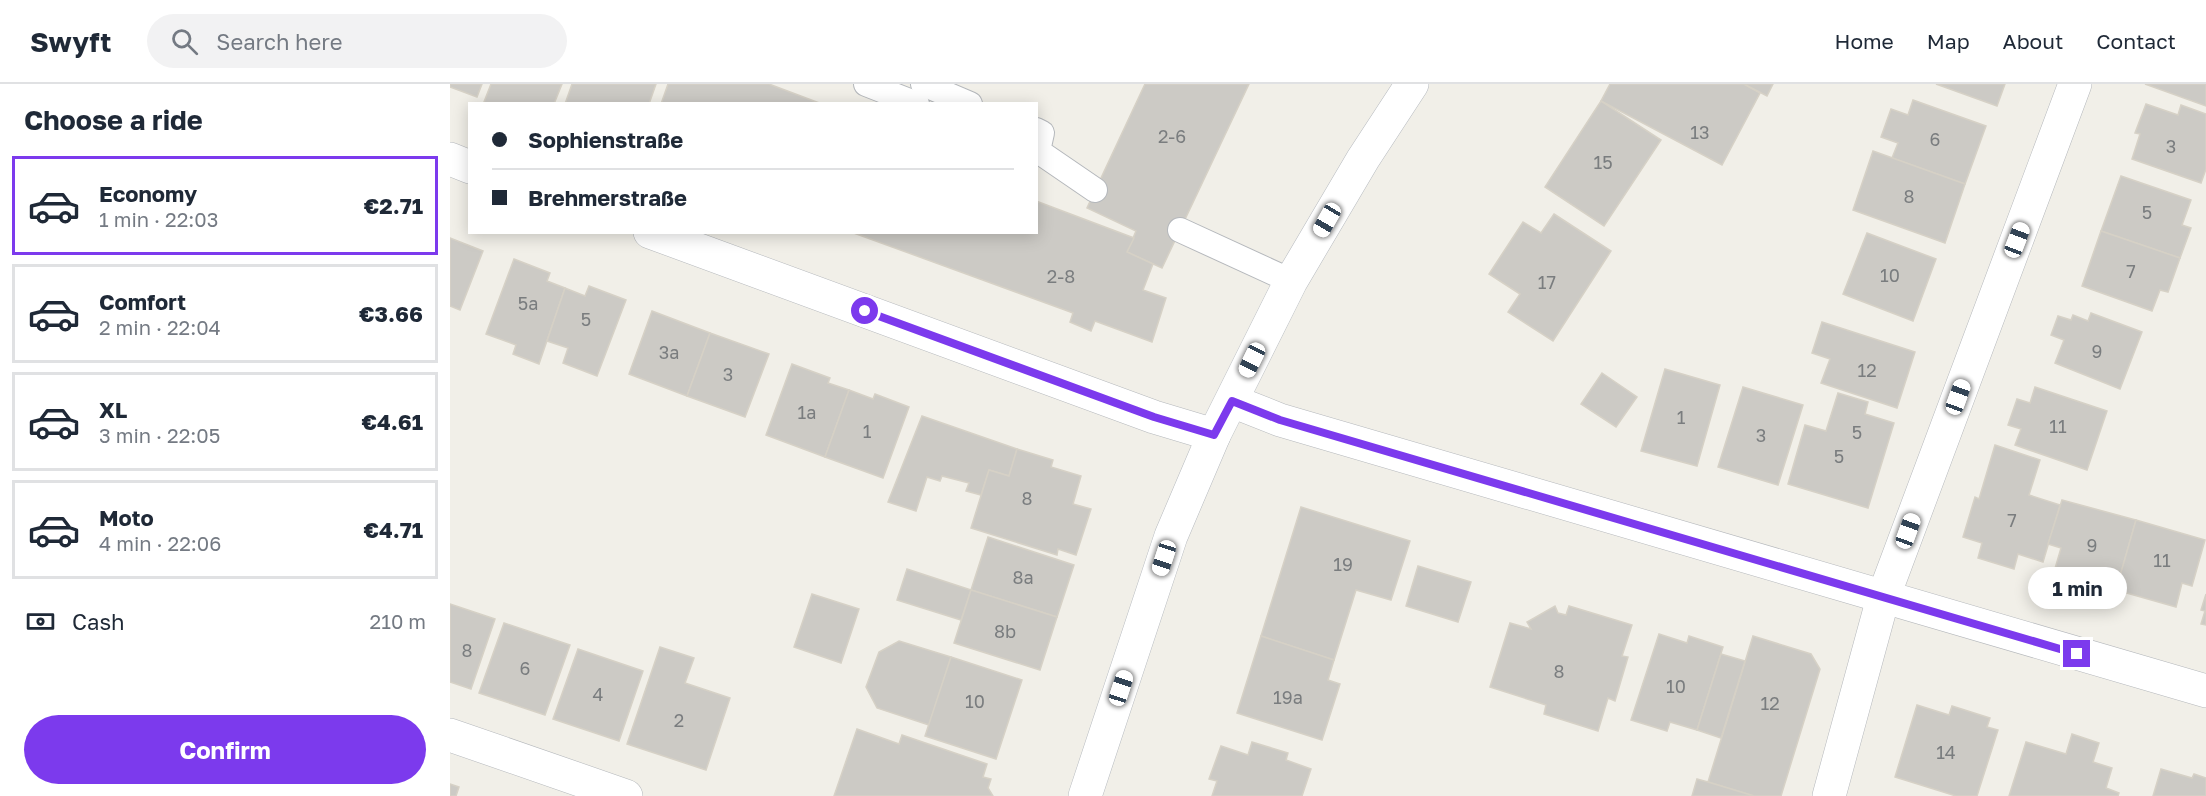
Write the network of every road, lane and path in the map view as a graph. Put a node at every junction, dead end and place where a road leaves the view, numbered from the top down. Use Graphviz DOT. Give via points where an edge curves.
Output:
graph roads {
  1 [pos="867,84"];
  2 [pos="923,84"];
  3 [pos="1412,84"];
  4 [pos="2075,84"];
  5 [pos="912,102"];
  6 [pos="965,102"];
  7 [pos="1038,145"];
  8 [pos="450,159"];
  9 [pos="468,165"];
  10 [pos="1095,190"];
  11 [pos="1180,230"];
  12 [pos="655,234"];
  13 [pos="1291,281"];
  14 [pos="1232,401"];
  15 [pos="1214,435"];
  16 [pos="1883,598"];
  17 [pos="2206,691"];
  18 [pos="450,735"];
  19 [pos="626,796"];
  20 [pos="1085,796"];
  21 [pos="1829,796"];
  1 -- 5 [label="lane"];
  2 -- 6 [label="lane"];
  3 -- 13 [label="street"];
  4 -- 16 [label="street"];
  7 -- 10 [label="lane"];
  8 -- 9 [label="street"];
  11 -- 13 [label="lane"];
  12 -- 15 [label="street" via="1154,417"];
  13 -- 14 [label="street"];
  14 -- 15 [label="street"];
  14 -- 16 [label="street" via="1280,420"];
  15 -- 20 [label="street" via="1171,536"];
  16 -- 17 [label="street"];
  16 -- 21 [label="street"];
  18 -- 19 [label="street"];
}
